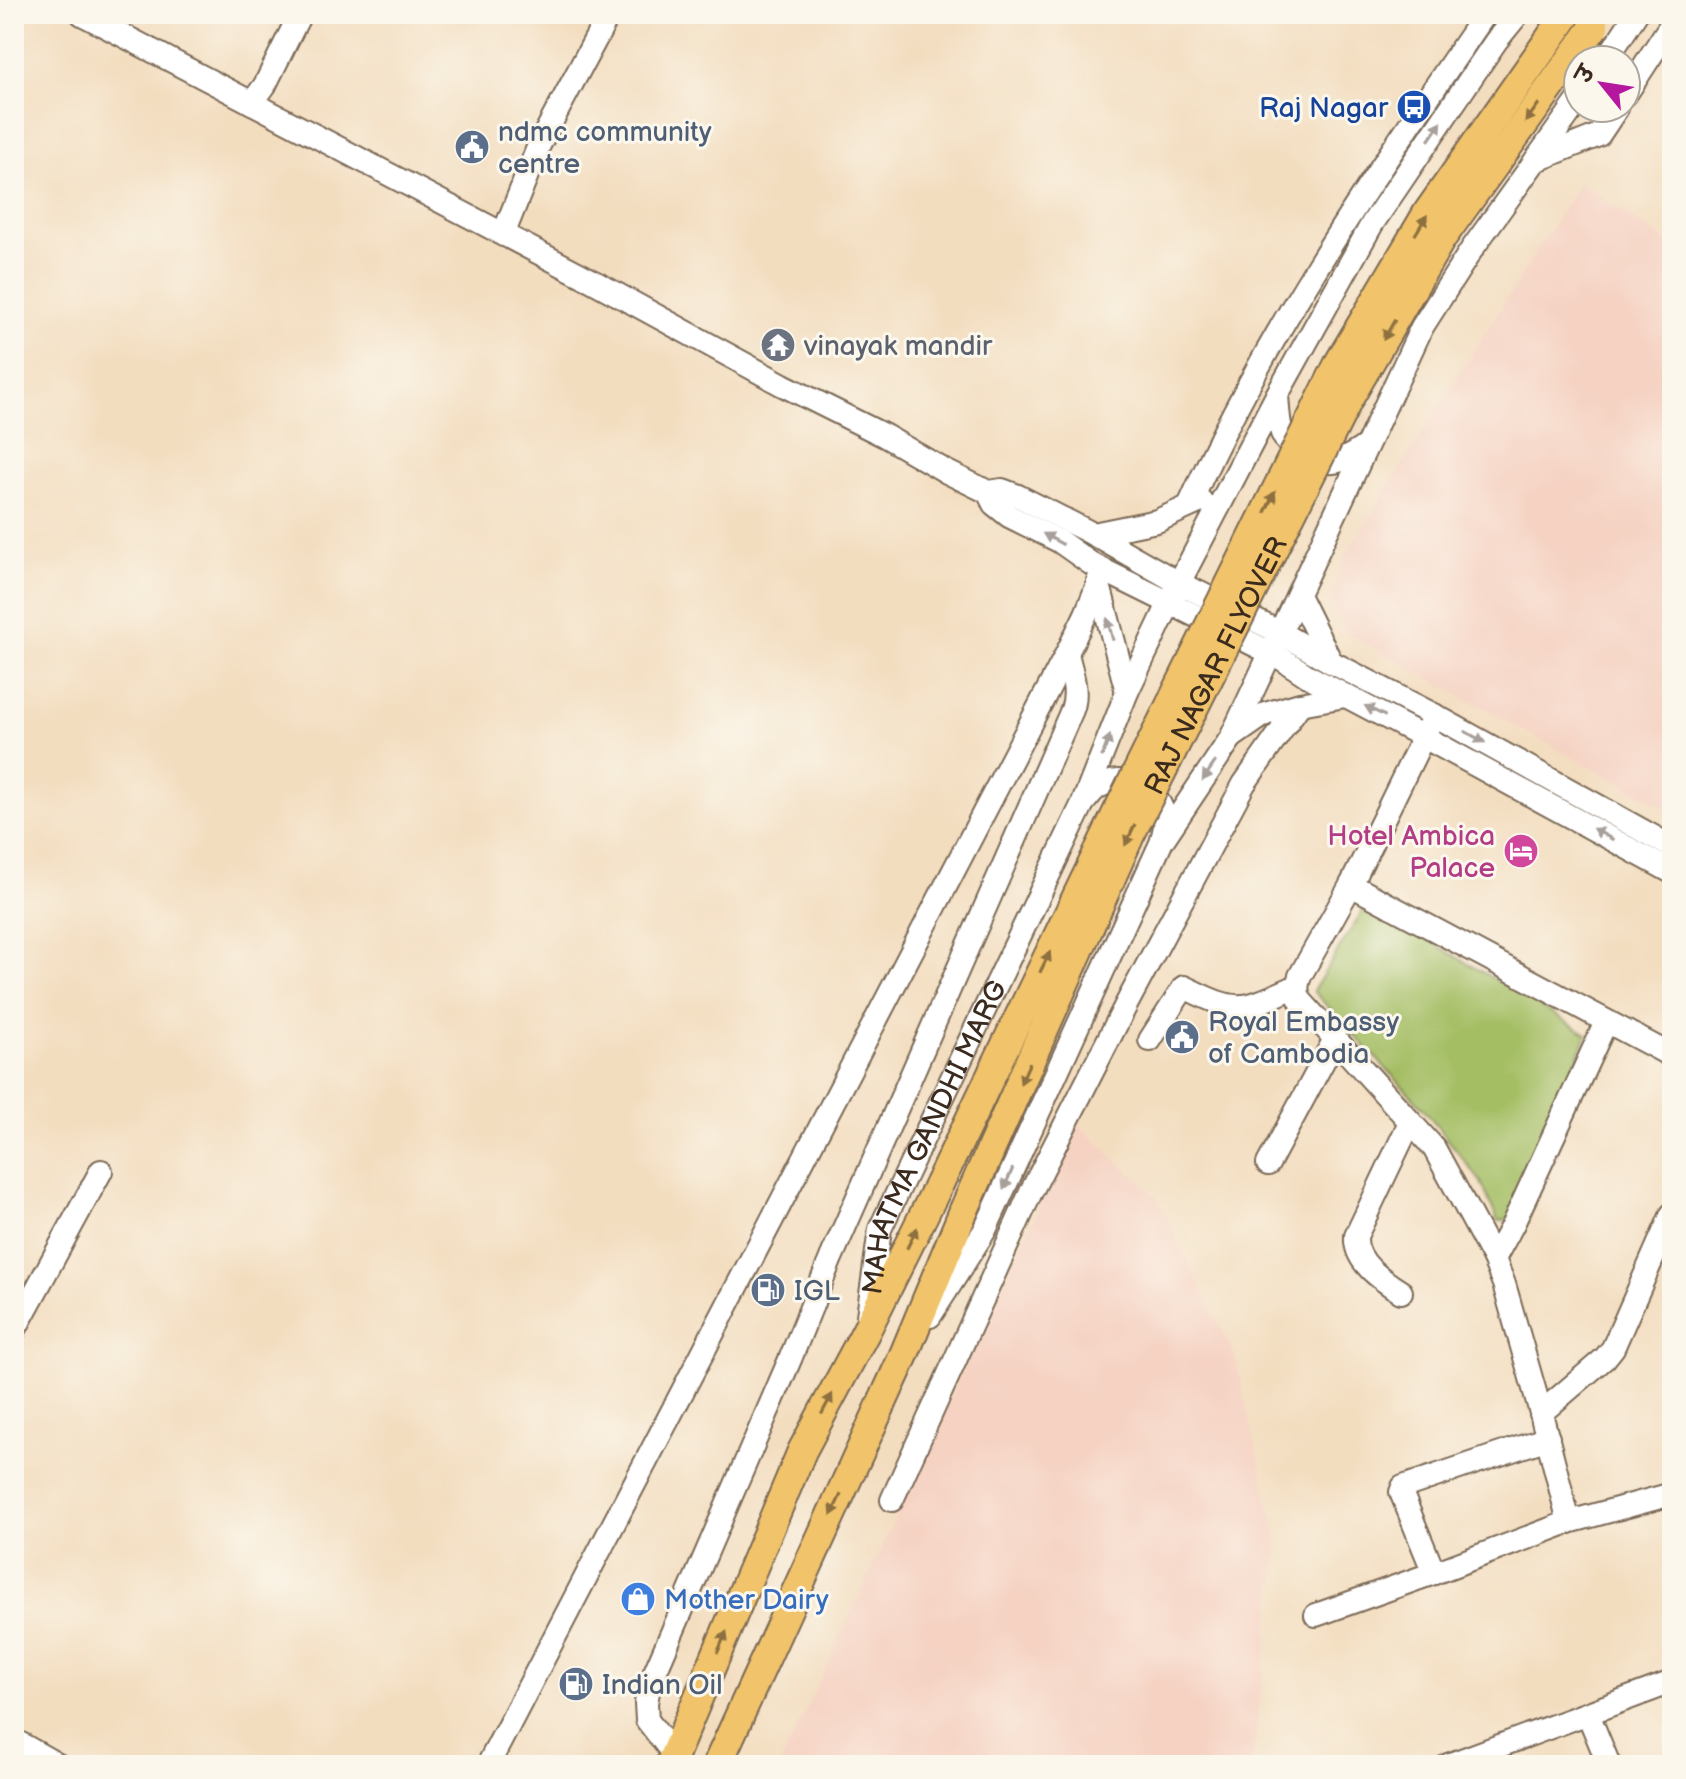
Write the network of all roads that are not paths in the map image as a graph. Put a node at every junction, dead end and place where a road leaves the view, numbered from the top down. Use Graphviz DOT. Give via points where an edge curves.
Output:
graph roads {
  1 [pos="82,14"];
  2 [pos="300,14"];
  3 [pos="609,14"];
  4 [pos="1518,14"];
  5 [pos="1567,14"];
  6 [pos="1636,14"];
  7 [pos="1481,20"];
  8 [pos="1598,21"];
  9 [pos="1672,23"];
  10 [pos="1496,41"];
  11 [pos="1616,44"];
  12 [pos="1642,69"];
  13 [pos="252,103"];
  14 [pos="1562,124"];
  15 [pos="1606,124"];
  16 [pos="1537,160"];
  17 [pos="503,235"];
  18 [pos="1277,395"];
  19 [pos="1366,446"];
  20 [pos="1227,489"];
  21 [pos="988,492"];
  22 [pos="1189,506"];
  23 [pos="1093,534"];
  24 [pos="1096,574"];
  25 [pos="1175,593"];
  26 [pos="1298,595"];
  27 [pos="1275,642"];
  28 [pos="1067,653"];
  29 [pos="1331,662"];
  30 [pos="1127,692"];
  31 [pos="1345,696"];
  32 [pos="1300,704"];
  33 [pos="1434,715"];
  34 [pos="1424,737"];
  35 [pos="1231,738"];
  36 [pos="1083,803"];
  37 [pos="1162,841"];
  38 [pos="1672,847"];
  39 [pos="1672,872"];
  40 [pos="1351,885"];
  41 [pos="1096,986"];
  42 [pos="1297,986"];
  43 [pos="1126,1005"];
  44 [pos="1606,1022"];
  45 [pos="1335,1039"];
  46 [pos="1150,1040"];
  47 [pos="1672,1056"];
  48 [pos="1410,1122"];
  49 [pos="1268,1164"];
  50 [pos="101,1171"];
  51 [pos="1672,1214"];
  52 [pos="1494,1259"];
  53 [pos="1401,1292"];
  54 [pos="14,1331"];
  55 [pos="865,1333"];
  56 [pos="903,1357"];
  57 [pos="1541,1413"];
  58 [pos="1548,1438"];
  59 [pos="1672,1495"];
  60 [pos="892,1500"];
  61 [pos="1569,1522"];
  62 [pos="1434,1573"];
  63 [pos="1316,1615"];
  64 [pos="1672,1682"];
  65 [pos="1588,1714"];
  66 [pos="14,1740"];
  67 [pos="672,1760"];
  68 [pos="58,1765"];
  69 [pos="488,1765"];
  70 [pos="717,1765"];
  71 [pos="1448,1765"];
  72 [pos="1609,1765"];
  1 -- 13 [label="street"];
  2 -- 13 [label="street"];
  3 -- 17 [label="street" via="539,145"];
  4 -- 10 [label="street, MAHATMA GANDHI MARG"];
  55 -- 5 [label="main road, RAJ NAGAR FLYOVER, one-way, bridge" via="1340,361 1428,212"];
  6 -- 11 [label="street"];
  7 -- 10 [label="street"];
  7 -- 22 [label="street" via="1286,318"];
  8 -- 56 [label="main road, RAJ NAGAR FLYOVER, one-way, bridge" via="1441,239 1348,400 1130,835"];
  9 -- 12 [label="street"];
  18 -- 10 [label="street, MAHATMA GANDHI MARG, one-way" via="1372,224"];
  13 -- 17 [label="street"];
  14 -- 16 [label="street"];
  15 -- 16 [label="street" via="1599,135"];
  16 -- 19 [label="street" via="1422,327"];
  17 -- 21 [label="street"];
  18 -- 19 [label="street" via="1281,429 1296,452 1333,462"];
  18 -- 20 [label="street, MAHATMA GANDHI MARG"];
  19 -- 26 [label="street"];
  20 -- 22 [label="street"];
  20 -- 25 [label="street, MAHATMA GANDHI MARG"];
  21 -- 23 [label="street" via="1018,496"];
  24 -- 21 [label="street, one-way" via="1059,541 1009,516"];
  22 -- 23 [label="street" via="1157,521"];
  23 -- 25 [label="street"];
  24 -- 25 [label="street"];
  24 -- 28 [label="street" via="1086,614"];
  30 -- 24 [label="street, one-way"];
  25 -- 27 [label="street"];
  25 -- 30 [label="street, MAHATMA GANDHI MARG"];
  26 -- 27 [label="street"];
  26 -- 29 [label="street"];
  27 -- 29 [label="street"];
  27 -- 31 [label="street" via="1308,676"];
  27 -- 35 [label="street"];
  28 -- 67 [label="street" via="1076,690 1072,710 649,1686 647,1720"];
  28 -- 69 [label="street"];
  29 -- 33 [label="street"];
  36 -- 30 [label="street, MAHATMA GANDHI MARG, one-way"];
  31 -- 32 [label="street"];
  34 -- 31 [label="street, one-way"];
  32 -- 35 [label="street" via="1265,714"];
  32 -- 43 [label="street" via="1244,784"];
  33 -- 34 [label="street"];
  33 -- 38 [label="street, one-way"];
  39 -- 34 [label="street, one-way"];
  34 -- 40 [label="street"];
  35 -- 37 [label="street, one-way"];
  36 -- 37 [label="street" via="1113,781 1148,789 1165,822"];
  36 -- 55 [label="street, MAHATMA GANDHI MARG" via="880,1229"];
  37 -- 41 [label="street"];
  40 -- 42 [label="street"];
  40 -- 44 [label="street"];
  41 -- 43 [label="street"];
  41 -- 56 [label="street, one-way" via="985,1230"];
  42 -- 45 [label="street" via="1300,1000"];
  42 -- 46 [label="street" via="1246,1006 1229,1005 1184,987"];
  43 -- 60 [label="street" via="1031,1192"];
  44 -- 47 [label="street"];
  44 -- 52 [label="street"];
  45 -- 48 [label="street"];
  45 -- 49 [label="street"];
  48 -- 52 [label="street" via="1434,1148"];
  48 -- 53 [label="street" via="1355,1243 1376,1276"];
  50 -- 54 [label="street"];
  51 -- 57 [label="street" via="1613,1348"];
  52 -- 57 [label="street"];
  67 -- 55 [label="main road, MAHATMA GANDHI MARG, one-way" via="802,1451"];
  56 -- 70 [label="main road, one-way"];
  57 -- 58 [label="street"];
  58 -- 61 [label="street"];
  58 -- 62 [label="street" via="1403,1487"];
  59 -- 61 [label="street"];
  61 -- 62 [label="street"];
  62 -- 63 [label="street"];
  64 -- 65 [label="street"];
  65 -- 71 [label="street"];
  65 -- 72 [label="street"];
  66 -- 68 [label="street"];
}
